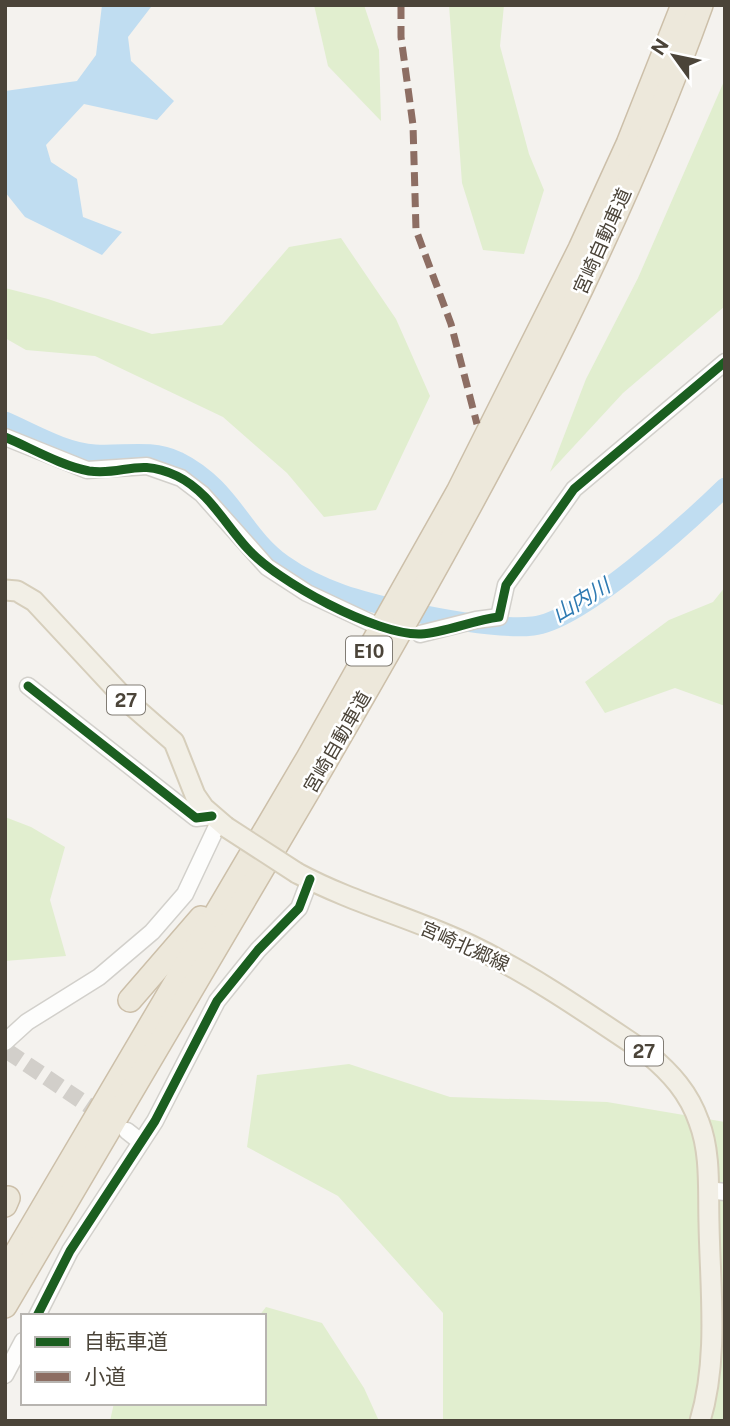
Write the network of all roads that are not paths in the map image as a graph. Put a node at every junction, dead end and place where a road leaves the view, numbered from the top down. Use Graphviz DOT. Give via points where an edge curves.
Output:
graph roads {
  1 [pos="683,5"];
  2 [pos="701,5"];
  3 [pos="725,362"];
  4 [pos="5,437"];
  5 [pos="5,590"];
  6 [pos="371,623"];
  7 [pos="420,634"];
  8 [pos="28,686"];
  9 [pos="308,758"];
  10 [pos="219,822"];
  11 [pos="304,876"];
  12 [pos="130,1000"];
  13 [pos="6,1047"];
  14 [pos="127,1132"];
  15 [pos="141,1142"];
  16 [pos="716,1191"];
  17 [pos="5,1272"];
  18 [pos="5,1306"];
  19 [pos="38,1314"];
  20 [pos="21,1346"];
  21 [pos="5,1375"];
  22 [pos="700,1421"];
  1 -- 9 [label="highway, 宮崎自動車道 / E10" via="628,144 531,351 446,514"];
  2 -- 18 [label="highway, 宮崎自動車道 / E10" via="592,264 519,413 436,568"];
  3 -- 7 [label="street" via="574,489 506,585 499,617"];
  4 -- 6 [label="street" via="87,470 147,466 181,478 202,494 267,567 307,593"];
  5 -- 10 [label="main road, 宮崎北郷線 / 27" via="34,601 127,701 174,741 195,795"];
  8 -- 10 [label="street" via="196,818"];
  9 -- 12 [label="highway" via="283,787 206,911"];
  9 -- 17 [label="highway, 宮崎自動車道 / E10"];
  10 -- 11 [label="main road, 宮崎北郷線 / 27, bridge"];
  10 -- 13 [label="street" via="185,894 152,932 99,977 44,1010"];
  11 -- 15 [label="street" via="299,908 217,1001"];
  11 -- 16 [label="main road, 宮崎北郷線 / 27" via="512,966 648,1054 669,1071 686,1094 700,1123"];
  14 -- 15 [label="street"];
  15 -- 19 [label="street" via="70,1251"];
  16 -- 22 [label="main road, 宮崎北郷線 / 27" via="710,1359"];
  20 -- 21 [label="street"];
}
